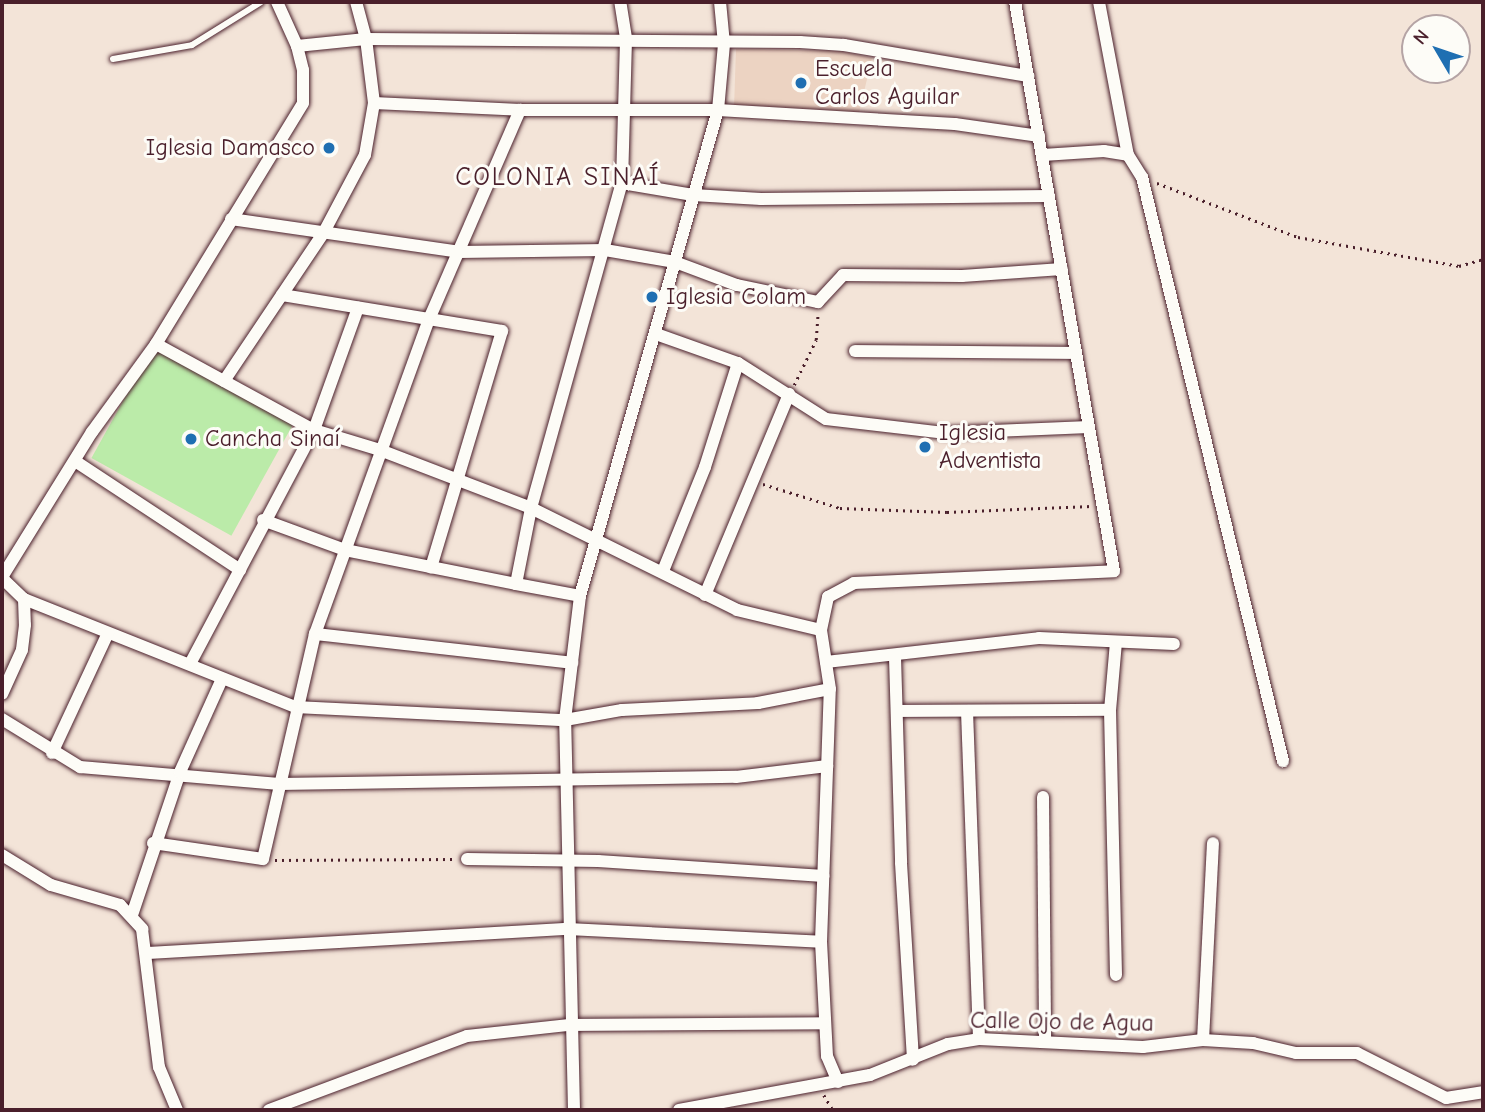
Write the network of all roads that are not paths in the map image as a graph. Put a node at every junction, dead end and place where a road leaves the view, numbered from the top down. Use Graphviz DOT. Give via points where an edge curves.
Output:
graph roads {
  1 [pos="261,2"];
  2 [pos="277,2"];
  3 [pos="356,2"];
  4 [pos="620,2"];
  5 [pos="720,2"];
  6 [pos="1015,2"];
  7 [pos="1099,2"];
  8 [pos="366,38"];
  9 [pos="626,38"];
  10 [pos="724,44"];
  11 [pos="297,46"];
  12 [pos="113,59"];
  13 [pos="1028,76"];
  14 [pos="374,103"];
  15 [pos="520,110"];
  16 [pos="718,110"];
  17 [pos="627,112"];
  18 [pos="1039,136"];
  19 [pos="1043,155"];
  20 [pos="1128,155"];
  21 [pos="622,183"];
  22 [pos="693,195"];
  23 [pos="1049,196"];
  24 [pos="231,219"];
  25 [pos="324,232"];
  26 [pos="605,250"];
  27 [pos="459,252"];
  28 [pos="675,262"];
  29 [pos="1062,269"];
  30 [pos="282,295"];
  31 [pos="358,307"];
  32 [pos="430,317"];
  33 [pos="656,334"];
  34 [pos="156,344"];
  35 [pos="855,351"];
  36 [pos="1076,353"];
  37 [pos="738,363"];
  38 [pos="223,381"];
  39 [pos="789,394"];
  40 [pos="1089,427"];
  41 [pos="314,430"];
  42 [pos="380,450"];
  43 [pos="75,461"];
  44 [pos="461,480"];
  45 [pos="531,508"];
  46 [pos="263,520"];
  47 [pos="595,537"];
  48 [pos="345,550"];
  49 [pos="431,568"];
  50 [pos="240,570"];
  51 [pos="663,571"];
  52 [pos="2,578"];
  53 [pos="516,584"];
  54 [pos="705,595"];
  55 [pos="580,596"];
  56 [pos="24,599"];
  57 [pos="821,630"];
  58 [pos="108,633"];
  59 [pos="314,634"];
  60 [pos="1116,642"];
  61 [pos="1174,644"];
  62 [pos="895,657"];
  63 [pos="826,662"];
  64 [pos="572,663"];
  65 [pos="190,664"];
  66 [pos="222,679"];
  67 [pos="830,689"];
  68 [pos="2,694"];
  69 [pos="295,706"];
  70 [pos="1110,710"];
  71 [pos="897,711"];
  72 [pos="967,711"];
  73 [pos="2,719"];
  74 [pos="565,720"];
  75 [pos="52,753"];
  76 [pos="1283,761"];
  77 [pos="827,766"];
  78 [pos="180,772"];
  79 [pos="567,780"];
  80 [pos="279,784"];
  81 [pos="1043,797"];
  82 [pos="1213,842"];
  83 [pos="153,843"];
  84 [pos="2,855"];
  85 [pos="467,859"];
  86 [pos="566,862"];
  87 [pos="824,876"];
  88 [pos="132,915"];
  89 [pos="568,929"];
  90 [pos="821,942"];
  91 [pos="148,953"];
  92 [pos="1116,975"];
  93 [pos="824,1023"];
  94 [pos="569,1025"];
  95 [pos="979,1039"];
  96 [pos="1203,1040"];
  97 [pos="1045,1042"];
  98 [pos="914,1060"];
  99 [pos="838,1082"];
  100 [pos="1483,1092"];
  101 [pos="177,1110"];
  102 [pos="269,1110"];
  103 [pos="574,1110"];
  104 [pos="679,1110"];
  1 -- 12 [label="lane" via="192,45"];
  2 -- 11 [label="street"];
  3 -- 8 [label="street"];
  4 -- 9 [label="street"];
  5 -- 10 [label="street"];
  6 -- 13 [label="street"];
  7 -- 20 [label="street"];
  8 -- 9 [label="street"];
  8 -- 11 [label="street"];
  8 -- 14 [label="street"];
  9 -- 10 [label="street"];
  9 -- 17 [label="street"];
  10 -- 13 [label="street" via="844,45"];
  10 -- 16 [label="street"];
  11 -- 24 [label="street" via="303,103"];
  13 -- 18 [label="street"];
  14 -- 15 [label="street"];
  14 -- 25 [label="street" via="365,155"];
  15 -- 17 [label="street"];
  15 -- 27 [label="street"];
  16 -- 17 [label="street"];
  16 -- 18 [label="street" via="956,124"];
  16 -- 22 [label="street"];
  17 -- 21 [label="street"];
  18 -- 19 [label="street"];
  19 -- 20 [label="street" via="1104,150"];
  19 -- 23 [label="street"];
  20 -- 76 [label="street" via="1142,177"];
  21 -- 22 [label="street"];
  21 -- 26 [label="street"];
  22 -- 23 [label="street" via="761,199"];
  22 -- 28 [label="street"];
  23 -- 29 [label="street"];
  24 -- 25 [label="street"];
  24 -- 34 [label="street"];
  25 -- 27 [label="street"];
  25 -- 30 [label="street"];
  26 -- 27 [label="street"];
  26 -- 28 [label="street"];
  26 -- 45 [label="street"];
  27 -- 32 [label="street"];
  28 -- 29 [label="street" via="737,285 818,302 843,275 962,276"];
  28 -- 33 [label="street"];
  29 -- 36 [label="street"];
  30 -- 31 [label="street"];
  30 -- 38 [label="street"];
  31 -- 32 [label="street"];
  31 -- 41 [label="street"];
  32 -- 42 [label="street"];
  32 -- 44 [label="street" via="502,331"];
  33 -- 37 [label="street"];
  33 -- 47 [label="street"];
  34 -- 38 [label="street"];
  34 -- 43 [label="street"];
  35 -- 36 [label="street"];
  36 -- 40 [label="street"];
  37 -- 39 [label="street"];
  37 -- 51 [label="street" via="705,467"];
  38 -- 41 [label="street"];
  39 -- 40 [label="street" via="826,419 867,426 946,433"];
  39 -- 54 [label="street"];
  40 -- 57 [label="street" via="1114,571 854,583 828,597"];
  41 -- 42 [label="street"];
  41 -- 46 [label="street"];
  42 -- 44 [label="street"];
  42 -- 48 [label="street"];
  43 -- 50 [label="street"];
  43 -- 52 [label="street"];
  44 -- 45 [label="street"];
  44 -- 49 [label="street"];
  45 -- 47 [label="street"];
  45 -- 53 [label="street"];
  46 -- 48 [label="street"];
  46 -- 50 [label="street"];
  47 -- 51 [label="street"];
  47 -- 55 [label="street"];
  48 -- 49 [label="street"];
  48 -- 59 [label="street"];
  49 -- 53 [label="street"];
  50 -- 65 [label="street"];
  51 -- 54 [label="street"];
  52 -- 56 [label="street"];
  53 -- 55 [label="street"];
  54 -- 57 [label="street" via="737,610"];
  55 -- 64 [label="street"];
  56 -- 58 [label="street"];
  56 -- 68 [label="street" via="22,650"];
  57 -- 63 [label="street"];
  58 -- 65 [label="street"];
  58 -- 75 [label="street"];
  59 -- 64 [label="street"];
  59 -- 69 [label="street"];
  60 -- 61 [label="street"];
  60 -- 62 [label="street" via="1039,638"];
  60 -- 70 [label="street"];
  62 -- 63 [label="street"];
  62 -- 71 [label="street"];
  63 -- 67 [label="street"];
  64 -- 74 [label="street"];
  65 -- 66 [label="street"];
  66 -- 69 [label="street"];
  66 -- 78 [label="street"];
  67 -- 74 [label="street" via="758,703 622,710"];
  67 -- 77 [label="street"];
  69 -- 74 [label="street"];
  69 -- 80 [label="street"];
  70 -- 72 [label="street"];
  70 -- 92 [label="street"];
  71 -- 72 [label="street"];
  71 -- 98 [label="street"];
  72 -- 95 [label="street"];
  73 -- 75 [label="street"];
  74 -- 79 [label="street"];
  75 -- 78 [label="street" via="80,767"];
  77 -- 79 [label="street" via="736,777"];
  77 -- 87 [label="street"];
  78 -- 80 [label="street"];
  78 -- 83 [label="street"];
  79 -- 80 [label="street"];
  79 -- 86 [label="street"];
  80 -- 83 [label="street" via="263,859"];
  81 -- 97 [label="street"];
  82 -- 96 [label="street"];
  83 -- 88 [label="street"];
  84 -- 88 [label="street" via="51,885 100,897"];
  85 -- 86 [label="street"];
  86 -- 87 [label="street"];
  86 -- 89 [label="street"];
  87 -- 90 [label="street"];
  88 -- 91 [label="street" via="142,929"];
  89 -- 90 [label="street"];
  89 -- 91 [label="street"];
  89 -- 94 [label="street"];
  90 -- 93 [label="street"];
  91 -- 101 [label="street" via="159,1067"];
  93 -- 94 [label="street"];
  93 -- 99 [label="street" via="827,1056"];
  94 -- 102 [label="street" via="467,1036 336,1089"];
  94 -- 103 [label="street"];
  95 -- 97 [label="street, Calle Ojo de Agua"];
  95 -- 98 [label="street, Calle Ojo de Agua" via="948,1044"];
  96 -- 97 [label="street, Calle Ojo de Agua" via="1143,1047"];
  96 -- 100 [label="street, Calle Ojo de Agua" via="1253,1043 1296,1053 1357,1053 1447,1098"];
  98 -- 99 [label="street, Calle Ojo de Agua"];
  99 -- 104 [label="street, Calle Ojo de Agua"];
}
